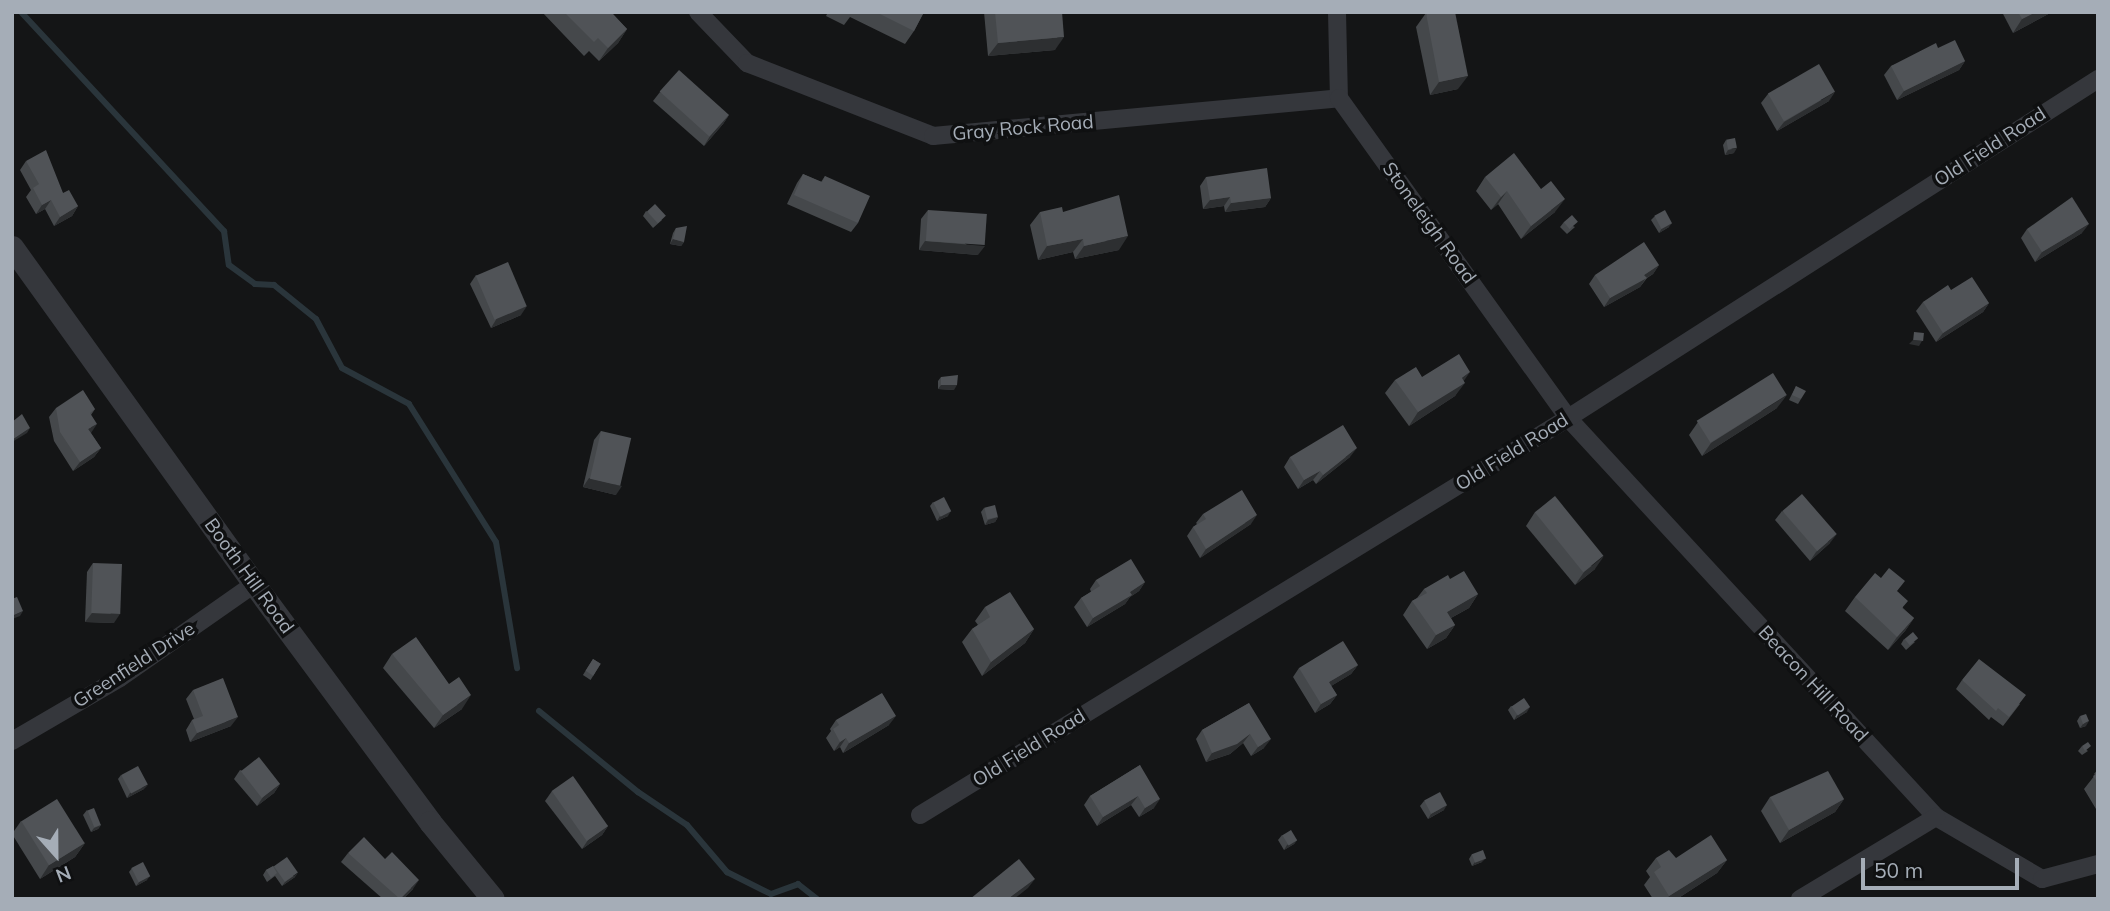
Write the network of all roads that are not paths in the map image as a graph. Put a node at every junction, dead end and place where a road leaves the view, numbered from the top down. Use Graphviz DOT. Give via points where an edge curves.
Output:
graph roads {
  1 [pos="698,12"];
  2 [pos="1337,12"];
  3 [pos="2098,79"];
  4 [pos="1339,98"];
  5 [pos="12,247"];
  6 [pos="1568,418"];
  7 [pos="254,584"];
  8 [pos="12,741"];
  9 [pos="920,815"];
  10 [pos="1936,817"];
  11 [pos="2098,864"];
  12 [pos="493,899"];
  13 [pos="1800,899"];
  1 -- 4 [label="street, Gray Rock Road" via="747,63 933,136"];
  2 -- 4 [label="street"];
  3 -- 6 [label="street, Old Field Road"];
  4 -- 6 [label="street, Stoneleigh Road"];
  5 -- 7 [label="street, Booth Hill Road"];
  6 -- 9 [label="street, Old Field Road"];
  6 -- 10 [label="street, Beacon Hill Road"];
  7 -- 8 [label="street, Greenfield Drive" via="120,678"];
  7 -- 12 [label="street, Booth Hill Road" via="430,822"];
  10 -- 11 [label="street, Beacon Hill Road" via="2042,879"];
  10 -- 13 [label="street"];
}
